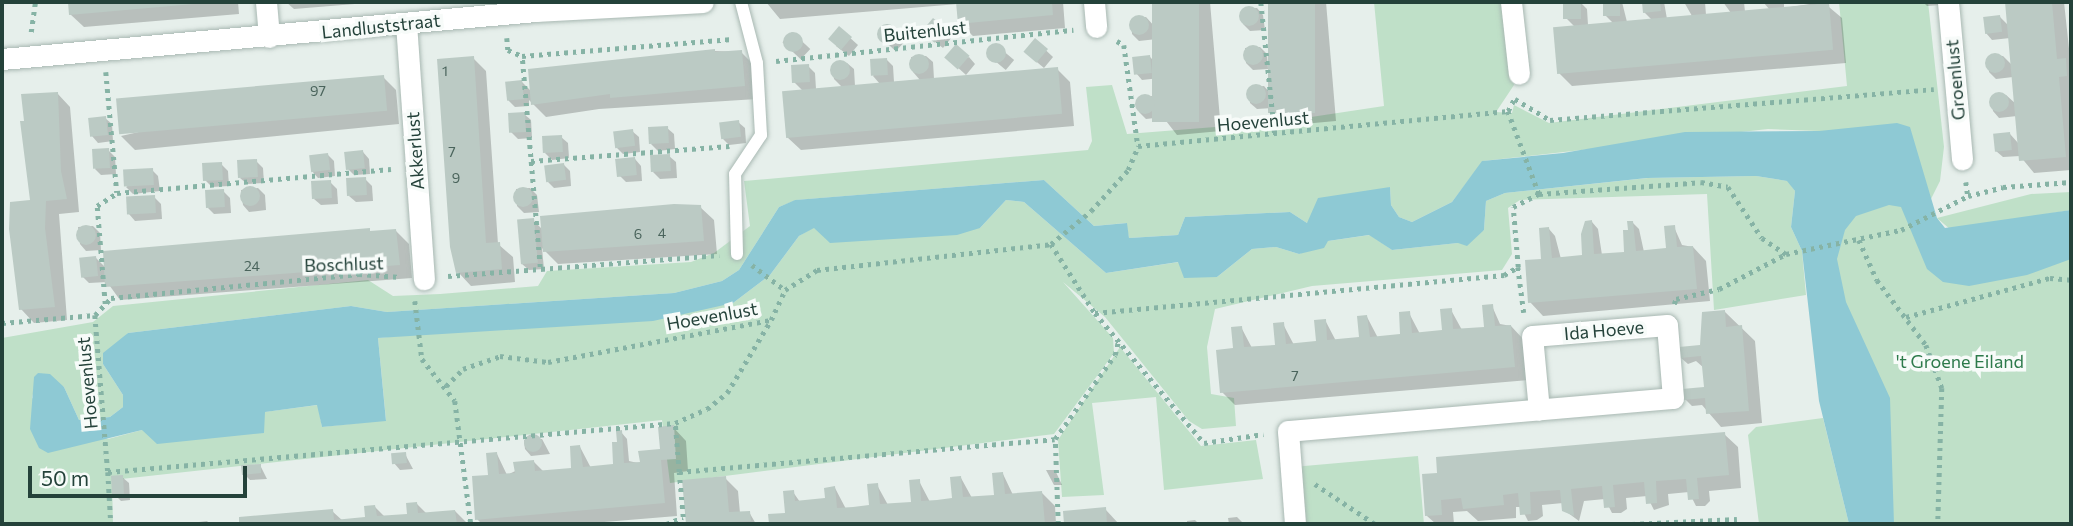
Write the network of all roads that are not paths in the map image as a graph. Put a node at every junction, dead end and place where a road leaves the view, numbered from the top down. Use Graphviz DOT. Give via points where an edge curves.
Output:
graph roads {
  1 [pos="265,2"];
  2 [pos="703,2"];
  3 [pos="741,2"];
  4 [pos="1094,2"];
  5 [pos="1510,2"];
  6 [pos="1948,2"];
  7 [pos="535,6"];
  8 [pos="406,23"];
  9 [pos="1096,27"];
  10 [pos="269,37"];
  11 [pos="2,59"];
  12 [pos="1519,74"];
  13 [pos="1962,159"];
  14 [pos="737,254"];
  15 [pos="424,279"];
  16 [pos="1539,410"];
  17 [pos="1295,524"];
  1 -- 10 [label="street"];
  2 -- 7 [label="street, Landluststraat"];
  3 -- 14 [label="lane" via="757,63 761,135 735,174"];
  4 -- 9 [label="street"];
  5 -- 12 [label="street"];
  6 -- 13 [label="street, Groenlust"];
  7 -- 8 [label="street, Landluststraat"];
  8 -- 10 [label="street, Landluststraat"];
  8 -- 15 [label="street, Akkerlust"];
  10 -- 11 [label="street, Landluststraat"];
  16 -- 16 [label="street, Ida Hoeve" via="1532,336 1667,325 1673,398"];
  16 -- 17 [label="street, Ida Hoeve" via="1288,430"];
}
